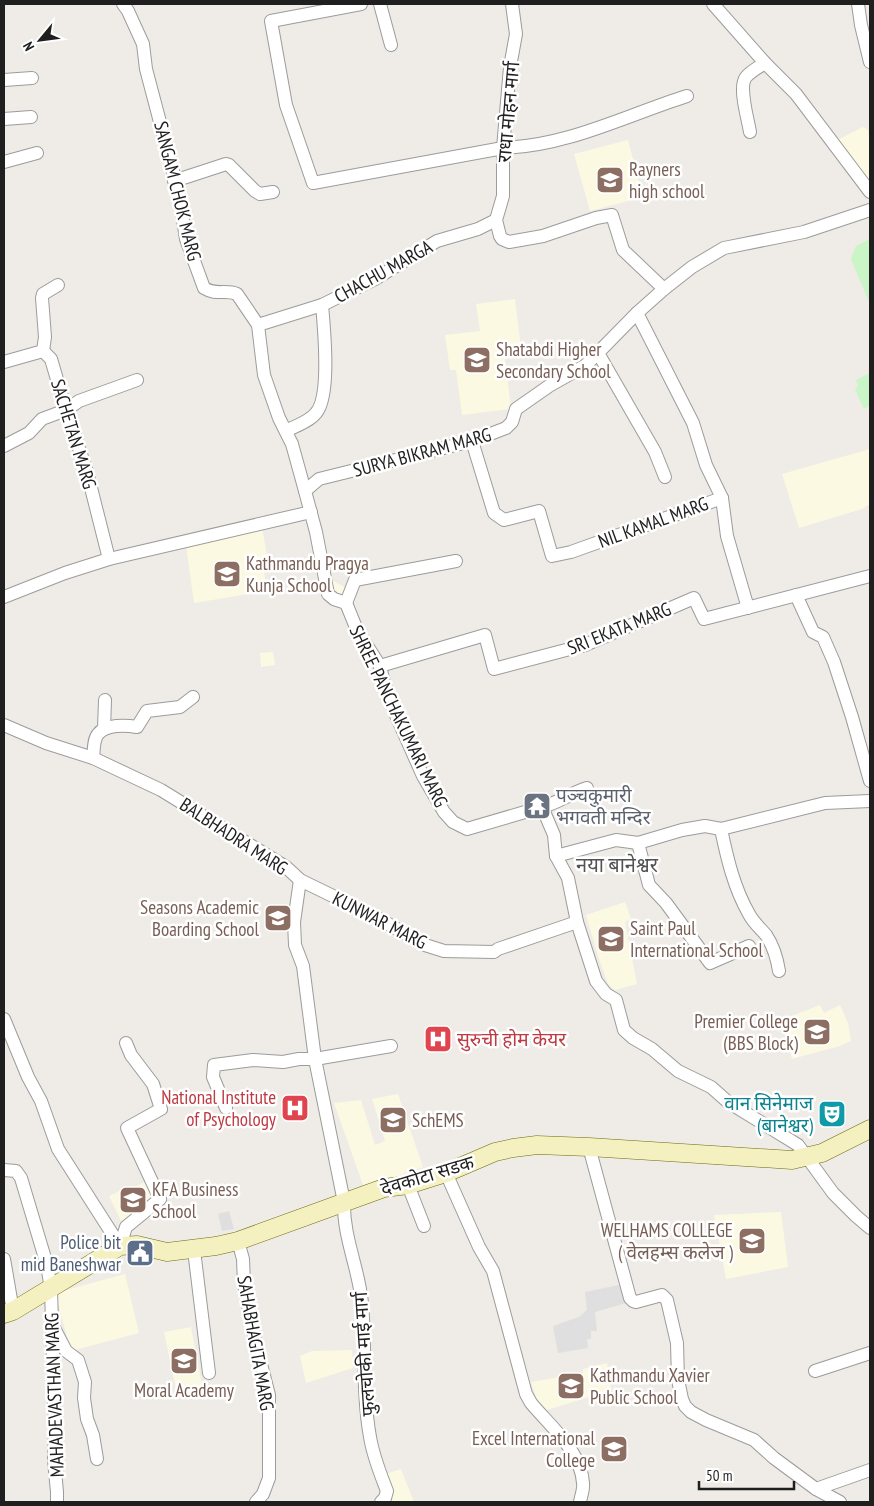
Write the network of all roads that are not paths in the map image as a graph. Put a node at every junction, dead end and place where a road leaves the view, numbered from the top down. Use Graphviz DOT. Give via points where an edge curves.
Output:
graph roads {
  1 [pos="123,4"];
  2 [pos="361,4"];
  3 [pos="380,4"];
  4 [pos="512,4"];
  5 [pos="713,4"];
  6 [pos="858,4"];
  7 [pos="344,5"];
  8 [pos="391,44"];
  9 [pos="870,62"];
  10 [pos="765,63"];
  11 [pos="32,78"];
  12 [pos="4,80"];
  13 [pos="687,96"];
  14 [pos="30,117"];
  15 [pos="4,119"];
  16 [pos="750,132"];
  17 [pos="503,148"];
  18 [pos="37,153"];
  19 [pos="4,162"];
  20 [pos="174,181"];
  21 [pos="273,192"];
  22 [pos="870,192"];
  23 [pos="870,210"];
  24 [pos="496,220"];
  25 [pos="58,285"];
  26 [pos="664,289"];
  27 [pos="322,305"];
  28 [pos="638,313"];
  29 [pos="258,325"];
  30 [pos="42,351"];
  31 [pos="598,353"];
  32 [pos="4,362"];
  33 [pos="137,380"];
  34 [pos="66,410"];
  35 [pos="286,431"];
  36 [pos="472,441"];
  37 [pos="4,446"];
  38 [pos="665,477"];
  39 [pos="305,491"];
  40 [pos="722,498"];
  41 [pos="311,512"];
  42 [pos="109,559"];
  43 [pos="456,561"];
  44 [pos="870,576"];
  45 [pos="796,595"];
  46 [pos="4,597"];
  47 [pos="346,603"];
  48 [pos="748,608"];
  49 [pos="380,666"];
  50 [pos="193,697"];
  51 [pos="105,700"];
  52 [pos="4,725"];
  53 [pos="104,729"];
  54 [pos="93,758"];
  55 [pos="870,781"];
  56 [pos="587,788"];
  57 [pos="870,801"];
  58 [pos="542,808"];
  59 [pos="721,829"];
  60 [pos="638,843"];
  61 [pos="556,856"];
  62 [pos="300,880"];
  63 [pos="577,922"];
  64 [pos="749,946"];
  65 [pos="779,971"];
  66 [pos="4,1019"];
  67 [pos="126,1043"];
  68 [pos="391,1046"];
  69 [pos="315,1059"];
  70 [pos="226,1108"];
  71 [pos="870,1129"];
  72 [pos="589,1147"];
  73 [pos="807,1158"];
  74 [pos="4,1170"];
  75 [pos="446,1173"];
  76 [pos="408,1185"];
  77 [pos="344,1202"];
  78 [pos="424,1226"];
  79 [pos="870,1228"];
  80 [pos="238,1241"];
  81 [pos="120,1246"];
  82 [pos="194,1250"];
  83 [pos="4,1259"];
  84 [pos="51,1288"];
  85 [pos="9,1313"];
  86 [pos="51,1323"];
  87 [pos="870,1353"];
  88 [pos="815,1371"];
  89 [pos="209,1373"];
  90 [pos="97,1459"];
  91 [pos="870,1470"];
  92 [pos="816,1489"];
  93 [pos="56,1502"];
  94 [pos="256,1502"];
  95 [pos="381,1502"];
  96 [pos="580,1502"];
  97 [pos="840,1502"];
  1 -- 20 [label="street, SANGAM CHOK MARG" via="143,44 146,69"];
  2 -- 7 [label="street"];
  3 -- 8 [label="street"];
  4 -- 17 [label="street, राधा मोहन मार्ग" via="516,34"];
  5 -- 10 [label="street"];
  6 -- 9 [label="street"];
  7 -- 17 [label="street" via="271,21 286,105 314,183"];
  10 -- 16 [label="street" via="744,78 741,87"];
  10 -- 22 [label="street" via="796,94"];
  11 -- 12 [label="street"];
  13 -- 17 [label="street" via="552,142"];
  14 -- 15 [label="street"];
  17 -- 24 [label="street, राधा मोहन मार्ग" via="502,196"];
  18 -- 19 [label="street"];
  20 -- 21 [label="street" via="226,164 255,192"];
  20 -- 29 [label="street, SANGAM CHOK MARG" via="186,239 204,288 211,292 237,294"];
  23 -- 26 [label="street, SURYA BIKRAM MARG" via="804,232 724,248 692,266"];
  24 -- 26 [label="street" via="500,236 509,242 543,236 612,215 623,250"];
  24 -- 27 [label="street, CHACHU MARGA" via="478,230 437,240 375,279"];
  25 -- 30 [label="street" via="42,298 45,337"];
  26 -- 28 [label="street, SURYA BIKRAM MARG"];
  27 -- 29 [label="street"];
  27 -- 35 [label="street, CHACHU MARGA" via="326,353 321,402 312,417"];
  28 -- 31 [label="street, SURYA BIKRAM MARG"];
  28 -- 40 [label="street, NIL KAMAL MARG" via="693,423 706,465"];
  29 -- 35 [label="street, SANGAM CHOK MARG" via="264,375"];
  30 -- 32 [label="street"];
  30 -- 34 [label="street, SACHETAN MARG" via="51,359"];
  31 -- 36 [label="street, SURYA BIKRAM MARG" via="586,365 516,409 512,422 506,428"];
  31 -- 38 [label="street" via="656,452"];
  33 -- 34 [label="street" via="79,401"];
  34 -- 37 [label="street" via="42,419 29,433"];
  34 -- 42 [label="street, SACHETAN MARG" via="87,472"];
  35 -- 39 [label="street, SANGAM CHOK MARG"];
  36 -- 39 [label="street, SURYA BIKRAM MARG" via="319,479"];
  36 -- 40 [label="street, NIL KAMAL MARG" via="494,513 504,520 538,511 552,556 572,552"];
  39 -- 41 [label="street"];
  40 -- 48 [label="street" via="727,536"];
  41 -- 42 [label="street"];
  41 -- 47 [label="street, SHREE PANCHAKUMARI MARG" via="328,594"];
  42 -- 46 [label="street"];
  43 -- 47 [label="street" via="355,580"];
  44 -- 45 [label="street, SRI EKATA MARG"];
  45 -- 48 [label="street, SRI EKATA MARG"];
  45 -- 55 [label="street" via="813,632 823,637 834,662"];
  47 -- 49 [label="street, SHREE PANCHAKUMARI MARG" via="357,630"];
  48 -- 49 [label="street, SRI EKATA MARG" via="704,619 694,598 585,645 494,669 485,635"];
  49 -- 58 [label="street, SHREE PANCHAKUMARI MARG" via="395,713 424,776 453,822 467,829"];
  50 -- 53 [label="street" via="180,707 147,711 137,727 126,725"];
  51 -- 53 [label="street"];
  52 -- 54 [label="street, BALBHADRA MARG"];
  53 -- 54 [label="street" via="95,741"];
  54 -- 62 [label="street, BALBHADRA MARG" via="161,790 286,867"];
  56 -- 58 [label="street, SHREE PANCHAKUMARI MARG"];
  57 -- 59 [label="street" via="825,803"];
  58 -- 61 [label="street" via="554,835"];
  59 -- 60 [label="street" via="705,826"];
  59 -- 65 [label="street" via="728,862 742,899 775,952"];
  60 -- 61 [label="street" via="616,840"];
  60 -- 64 [label="street" via="649,885 710,962"];
  61 -- 63 [label="street" via="568,878"];
  62 -- 63 [label="street, KUNWAR MARG" via="425,945 444,951 494,952"];
  62 -- 69 [label="street, BALBHADRA MARG" via="294,922 295,944 303,966"];
  63 -- 73 [label="street" via="596,981 606,994 616,1000 624,1030 678,1071 711,1087 728,1102 798,1145"];
  66 -- 81 [label="street" via="58,1148"];
  67 -- 81 [label="street" via="153,1084 161,1109 127,1128 160,1199 126,1227"];
  68 -- 69 [label="street"];
  69 -- 70 [label="street" via="253,1060 214,1065 212,1077"];
  69 -- 77 [label="street, BALBHADRA MARG"];
  71 -- 73 [label="main road, देवकोटा सडक"];
  72 -- 73 [label="main road, देवकोटा सडक" via="792,1160"];
  72 -- 75 [label="main road, देवकोटा सडक" via="513,1148 495,1152"];
  72 -- 92 [label="street" via="630,1298 636,1302 662,1295 667,1300 676,1343 678,1380 685,1406 706,1420 754,1440"];
  73 -- 79 [label="street" via="833,1193"];
  74 -- 84 [label="street, MAHADEVASTHAN MARG" via="16,1170 21,1178"];
  75 -- 76 [label="main road, देवकोटा सडक"];
  75 -- 96 [label="street" via="493,1271 530,1403 575,1455 584,1485"];
  76 -- 77 [label="main road, देवकोटा सडक" via="384,1188"];
  76 -- 78 [label="street"];
  77 -- 80 [label="main road, देवकोटा सडक"];
  77 -- 95 [label="street, फुलचोकी माई मार्ग" via="344,1220 359,1278 362,1304 369,1435 387,1491"];
  80 -- 82 [label="main road, देवकोटा सडक"];
  80 -- 94 [label="street, SAHABHAGITA MARG" via="255,1341 269,1395 270,1478"];
  81 -- 82 [label="main road, देवकोटा सडक" via="138,1245 167,1252"];
  81 -- 84 [label="main road"];
  82 -- 89 [label="street"];
  83 -- 85 [label="street"];
  84 -- 85 [label="main road"];
  84 -- 86 [label="street, MAHADEVASTHAN MARG"];
  86 -- 90 [label="street" via="66,1351 78,1360 85,1382 87,1419"];
  86 -- 93 [label="street, MAHADEVASTHAN MARG"];
  87 -- 88 [label="street"];
  91 -- 92 [label="street"];
  92 -- 97 [label="street"];
}
